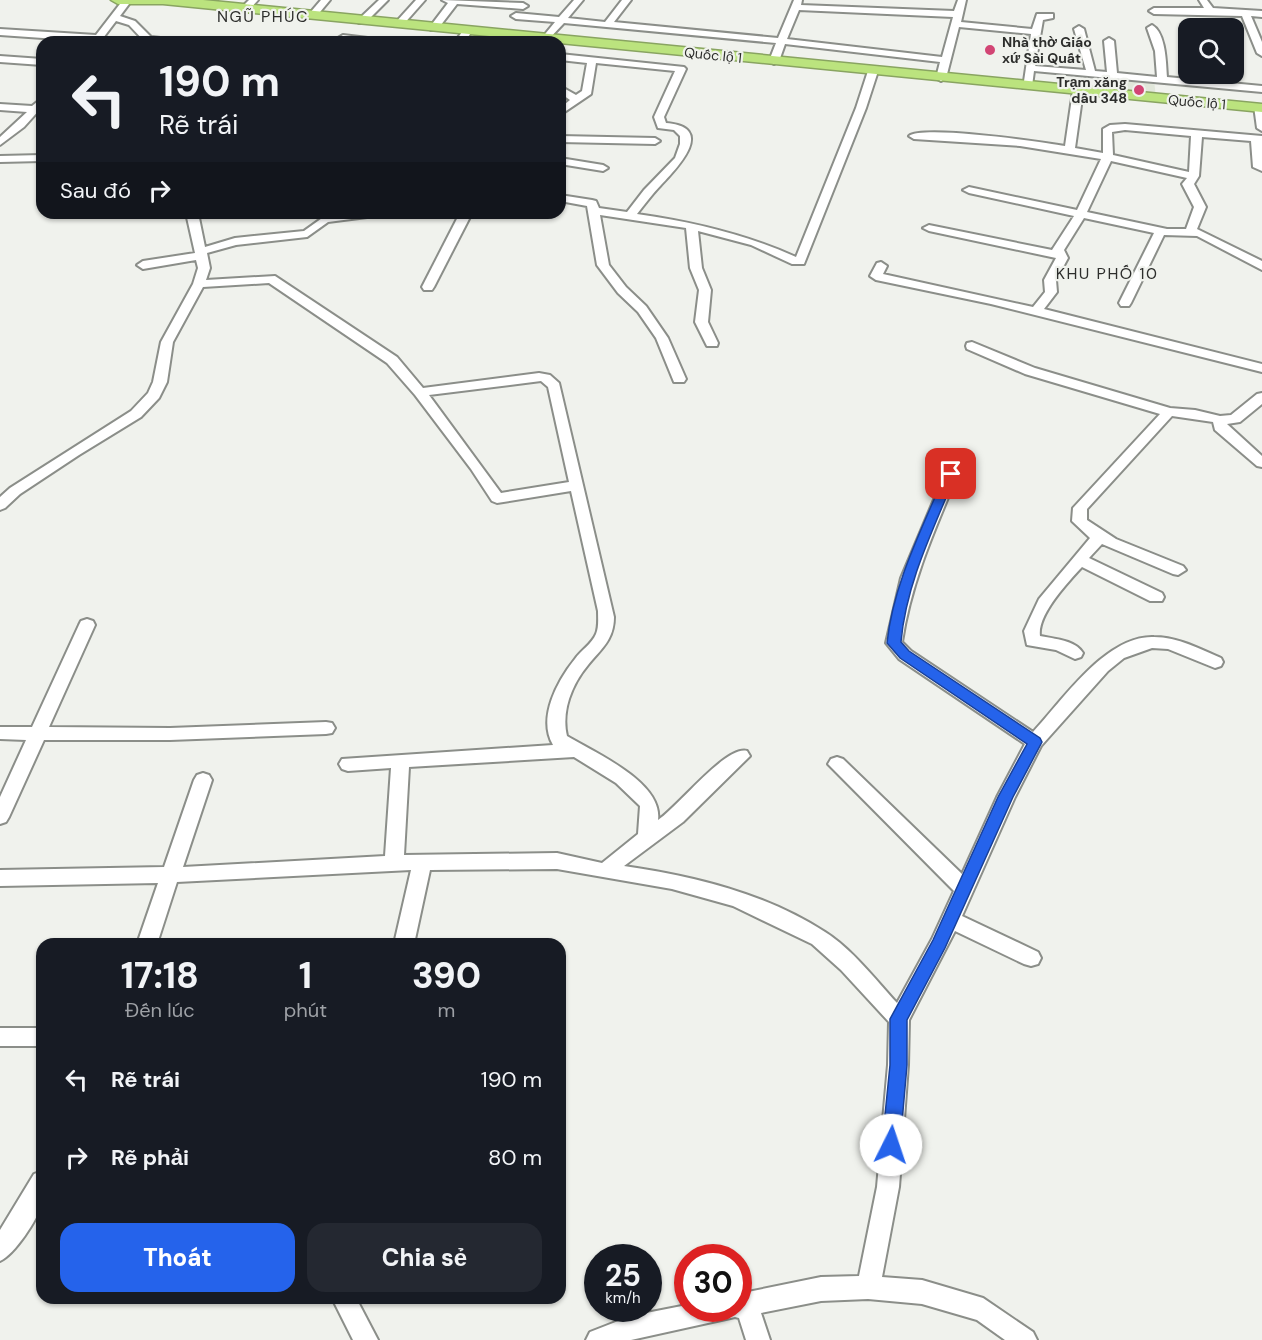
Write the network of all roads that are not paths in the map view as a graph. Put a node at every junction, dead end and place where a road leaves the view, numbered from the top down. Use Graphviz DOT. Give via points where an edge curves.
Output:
graph roads {
  1 [pos="130,0"];
  2 [pos="164,0"];
  3 [pos="326,0"];
  4 [pos="384,0"];
  5 [pos="421,0"];
  6 [pos="446,0"];
  7 [pos="579,0"];
  8 [pos="627,0"];
  9 [pos="962,0"];
  10 [pos="1203,0"];
  11 [pos="454,1"];
  12 [pos="525,3"];
  13 [pos="249,4"];
  14 [pos="797,4"];
  15 [pos="1154,11"];
  16 [pos="1210,11"];
  17 [pos="1245,13"];
  18 [pos="1262,14"];
  19 [pos="312,16"];
  20 [pos="516,16"];
  21 [pos="1050,16"];
  22 [pos="114,17"];
  23 [pos="956,19"];
  24 [pos="362,21"];
  25 [pos="561,21"];
  26 [pos="399,24"];
  27 [pos="590,24"];
  28 [pos="606,26"];
  29 [pos="434,28"];
  30 [pos="1152,28"];
  31 [pos="1079,29"];
  32 [pos="0,32"];
  33 [pos="1036,32"];
  34 [pos="503,35"];
  35 [pos="48,36"];
  36 [pos="100,36"];
  37 [pos="144,36"];
  38 [pos="464,36"];
  39 [pos="508,36"];
  40 [pos="548,36"];
  41 [pos="566,41"];
  42 [pos="782,41"];
  43 [pos="1109,41"];
  44 [pos="578,42"];
  45 [pos="657,50"];
  46 [pos="1262,52"];
  47 [pos="566,58"];
  48 [pos="0,59"];
  49 [pos="592,60"];
  50 [pos="945,60"];
  51 [pos="774,61"];
  52 [pos="36,62"];
  53 [pos="648,66"];
  54 [pos="1030,68"];
  55 [pos="873,71"];
  56 [pos="1091,74"];
  57 [pos="1112,76"];
  58 [pos="941,78"];
  59 [pos="1162,80"];
  60 [pos="1027,86"];
  61 [pos="1262,89"];
  62 [pos="1078,91"];
  63 [pos="566,93"];
  64 [pos="575,99"];
  65 [pos="0,107"];
  66 [pos="36,107"];
  67 [pos="566,107"];
  68 [pos="1260,108"];
  69 [pos="34,109"];
  70 [pos="1197,134"];
  71 [pos="1260,135"];
  72 [pos="914,136"];
  73 [pos="566,139"];
  74 [pos="655,141"];
  75 [pos="0,142"];
  76 [pos="1070,148"];
  77 [pos="1108,156"];
  78 [pos="36,158"];
  79 [pos="0,159"];
  80 [pos="566,162"];
  81 [pos="603,168"];
  82 [pos="1262,168"];
  83 [pos="1194,176"];
  84 [pos="969,190"];
  85 [pos="566,199"];
  86 [pos="593,211"];
  87 [pos="1081,213"];
  88 [pos="630,216"];
  89 [pos="194,219"];
  90 [pos="326,219"];
  91 [pos="463,219"];
  92 [pos="692,226"];
  93 [pos="928,228"];
  94 [pos="1161,230"];
  95 [pos="1190,233"];
  96 [pos="202,253"];
  97 [pos="1062,256"];
  98 [pos="1262,264"];
  99 [pos="142,265"];
  100 [pos="881,266"];
  101 [pos="199,285"];
  102 [pos="428,287"];
  103 [pos="1125,303"];
  104 [pos="1036,311"];
  105 [pos="712,343"];
  106 [pos="972,346"];
  107 [pos="1262,368"];
  108 [pos="679,379"];
  109 [pos="420,392"];
  110 [pos="1262,397"];
  111 [pos="1169,411"];
  112 [pos="1220,420"];
  113 [pos="1262,463"];
  114 [pos="951,474"];
  115 [pos="577,485"];
  116 [pos="0,505"];
  117 [pos="1100,536"];
  118 [pos="1081,560"];
  119 [pos="1178,570"];
  120 [pos="1156,597"];
  121 [pos="87,626"];
  122 [pos="1075,653"];
  123 [pos="1215,662"];
  124 [pos="326,728"];
  125 [pos="0,732"];
  126 [pos="39,734"];
  127 [pos="1035,742"];
  128 [pos="576,750"];
  129 [pos="741,756"];
  130 [pos="400,762"];
  131 [pos="348,764"];
  132 [pos="837,764"];
  133 [pos="203,780"];
  134 [pos="0,817"];
  135 [pos="646,837"];
  136 [pos="422,862"];
  137 [pos="394,864"];
  138 [pos="604,871"];
  139 [pos="172,875"];
  140 [pos="0,878"];
  141 [pos="964,888"];
  142 [pos="950,920"];
  143 [pos="149,938"];
  144 [pos="405,938"];
  145 [pos="1031,958"];
  146 [pos="899,1019"];
  147 [pos="0,1037"];
  148 [pos="36,1037"];
  149 [pos="36,1193"];
  150 [pos="0,1248"];
  151 [pos="868,1287"];
  152 [pos="752,1303"];
  153 [pos="347,1304"];
  154 [pos="674,1319"];
  155 [pos="747,1322"];
  156 [pos="366,1340"];
  157 [pos="598,1340"];
  158 [pos="758,1340"];
  159 [pos="1025,1340"];
  1 -- 2 [label="highway, Quốc lộ 1"];
  1 -- 22 [label="street"];
  2 -- 13 [label="highway, Quốc lộ 1"];
  3 -- 19 [label="street"];
  4 -- 24 [label="street"];
  5 -- 26 [label="street"];
  6 -- 11 [label="street"];
  7 -- 25 [label="street"];
  8 -- 28 [label="street"];
  9 -- 23 [label="street"];
  10 -- 16 [label="street"];
  11 -- 12 [label="street"];
  11 -- 29 [label="street"];
  12 -- 20 [label="street"];
  13 -- 19 [label="highway, Quốc lộ 1"];
  14 -- 23 [label="street"];
  14 -- 42 [label="street"];
  15 -- 16 [label="street"];
  16 -- 17 [label="street"];
  17 -- 18 [label="street"];
  17 -- 46 [label="street"];
  19 -- 24 [label="highway, Quốc lộ 1"];
  20 -- 25 [label="street"];
  20 -- 34 [label="street"];
  21 -- 33 [label="street" via="1039,18"];
  22 -- 36 [label="street"];
  22 -- 37 [label="street" via="132,23"];
  23 -- 33 [label="street"];
  23 -- 50 [label="street"];
  24 -- 26 [label="highway, Quốc lộ 1"];
  25 -- 27 [label="street"];
  25 -- 40 [label="street"];
  26 -- 29 [label="highway, Quốc lộ 1"];
  27 -- 28 [label="street"];
  27 -- 44 [label="street"];
  28 -- 42 [label="street"];
  29 -- 38 [label="highway, Quốc lộ 1"];
  30 -- 59 [label="street" via="1160,51"];
  31 -- 56 [label="street"];
  32 -- 35 [label="street"];
  33 -- 54 [label="street"];
  34 -- 38 [label="highway, Quốc lộ 1"];
  34 -- 39 [label="highway, Quốc lộ 1"];
  41 -- 44 [label="highway, Quốc lộ 1"];
  42 -- 50 [label="street"];
  42 -- 51 [label="street"];
  43 -- 57 [label="street"];
  44 -- 45 [label="highway, Quốc lộ 1"];
  45 -- 51 [label="highway, Quốc lộ 1"];
  45 -- 53 [label="street"];
  47 -- 49 [label="street"];
  48 -- 52 [label="street"];
  49 -- 53 [label="street"];
  49 -- 64 [label="street" via="587,92"];
  50 -- 58 [label="street"];
  51 -- 55 [label="highway, Quốc lộ 1"];
  53 -- 88 [label="street" via="681,69 659,117 662,126 681,129 686,139 675,167 651,188"];
  54 -- 56 [label="street"];
  54 -- 60 [label="street"];
  55 -- 58 [label="highway, Quốc lộ 1"];
  55 -- 92 [label="street" via="800,261 755,243"];
  56 -- 57 [label="street"];
  57 -- 59 [label="street"];
  58 -- 60 [label="highway, Quốc lộ 1"];
  59 -- 61 [label="street"];
  60 -- 62 [label="highway, Quốc lộ 1"];
  62 -- 68 [label="highway, Quốc lộ 1"];
  62 -- 76 [label="street"];
  63 -- 64 [label="street"];
  64 -- 67 [label="street"];
  65 -- 69 [label="street"];
  66 -- 69 [label="street"];
  68 -- 71 [label="street"];
  69 -- 75 [label="street"];
  70 -- 71 [label="street"];
  70 -- 77 [label="street" via="1110,128"];
  70 -- 83 [label="street"];
  71 -- 82 [label="street" via="1258,166"];
  72 -- 76 [label="street" via="983,138"];
  73 -- 74 [label="street"];
  76 -- 77 [label="street"];
  77 -- 83 [label="street"];
  77 -- 87 [label="street"];
  78 -- 79 [label="street"];
  80 -- 81 [label="street"];
  83 -- 95 [label="street" via="1188,184 1200,207"];
  84 -- 87 [label="street"];
  85 -- 86 [label="street" via="592,203"];
  86 -- 88 [label="street"];
  86 -- 108 [label="street" via="603,265 662,338"];
  87 -- 94 [label="street"];
  87 -- 97 [label="street" via="1058,250"];
  88 -- 92 [label="street"];
  89 -- 96 [label="street"];
  90 -- 96 [label="street" via="307,234 235,242"];
  91 -- 102 [label="street"];
  92 -- 105 [label="street" via="696,269 705,290 700,313"];
  93 -- 97 [label="street"];
  94 -- 95 [label="street"];
  94 -- 103 [label="street"];
  95 -- 98 [label="street" via="1199,233"];
  96 -- 99 [label="street"];
  96 -- 101 [label="street" via="204,267"];
  97 -- 104 [label="street" via="1050,279 1051,292"];
  100 -- 104 [label="street" via="876,276"];
  101 -- 109 [label="street" via="271,279 392,360"];
  101 -- 116 [label="street" via="167,342 160,382 146,404"];
  104 -- 107 [label="street"];
  106 -- 111 [label="street" via="1030,371"];
  109 -- 115 [label="street" via="497,498"];
  109 -- 115 [label="street" via="546,378 554,386"];
  110 -- 112 [label="street" via="1235,419"];
  111 -- 112 [label="street"];
  111 -- 117 [label="street" via="1080,508 1079,521"];
  112 -- 113 [label="street" via="1220,427"];
  114 -- 127 [label="street" via="910,573 894,643 905,655"];
  115 -- 128 [label="street" via="606,611 605,633 581,661 557,708 555,728 559,740"];
  117 -- 118 [label="street"];
  117 -- 119 [label="street"];
  118 -- 120 [label="street"];
  118 -- 122 [label="street" via="1045,602 1031,632 1033,641 1059,645"];
  121 -- 126 [label="street"];
  123 -- 127 [label="street" via="1170,644 1134,646 1102,667"];
  124 -- 126 [label="street"];
  125 -- 126 [label="street"];
  126 -- 134 [label="street"];
  127 -- 141 [label="street"];
  128 -- 130 [label="street"];
  128 -- 135 [label="street" via="636,789 648,802"];
  129 -- 135 [label="street" via="677,817"];
  130 -- 131 [label="street"];
  130 -- 137 [label="street"];
  132 -- 141 [label="street"];
  133 -- 139 [label="street"];
  135 -- 138 [label="street"];
  136 -- 137 [label="street"];
  136 -- 138 [label="street" via="557,861"];
  136 -- 144 [label="street"];
  137 -- 139 [label="street"];
  138 -- 146 [label="street" via="672,881 737,899 785,920 819,938"];
  139 -- 140 [label="street"];
  139 -- 143 [label="street"];
  141 -- 142 [label="street"];
  142 -- 145 [label="street"];
  142 -- 146 [label="street"];
  146 -- 151 [label="street" via="888,1187"];
  147 -- 148 [label="street"];
  149 -- 150 [label="street"];
  151 -- 152 [label="street" via="821,1289"];
  151 -- 159 [label="street" via="922,1292 983,1310"];
  153 -- 156 [label="street"];
  154 -- 157 [label="street"];
  155 -- 158 [label="street"];
}
